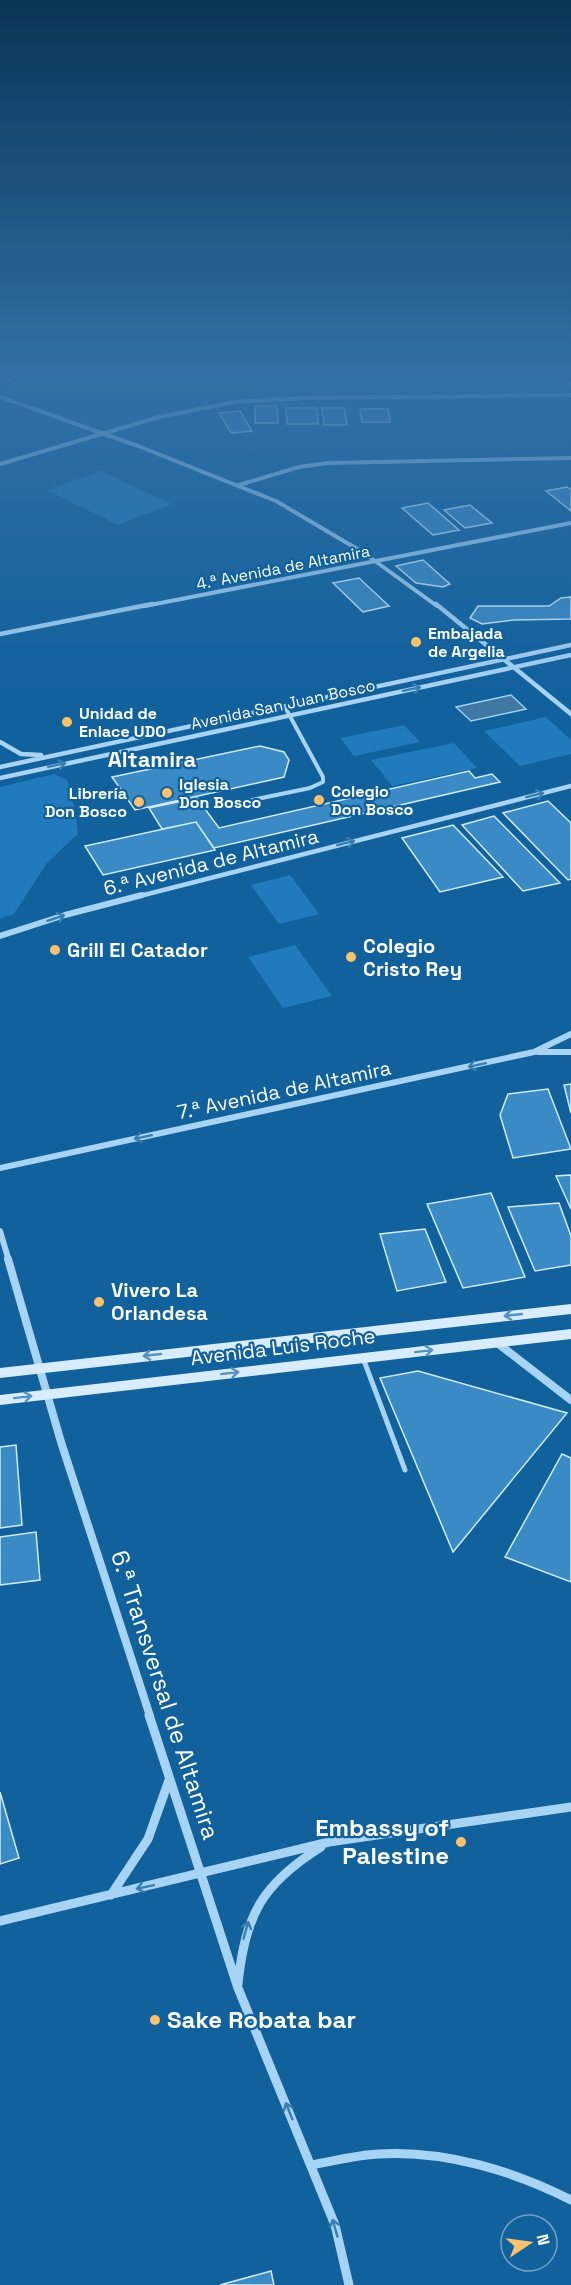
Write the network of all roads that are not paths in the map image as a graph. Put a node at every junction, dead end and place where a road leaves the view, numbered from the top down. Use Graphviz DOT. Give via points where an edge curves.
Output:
graph roads {
  1 [pos="222,479"];
  2 [pos="258,479"];
  3 [pos="238,485"];
  4 [pos="571,523"];
  5 [pos="376,561"];
  6 [pos="0,634"];
  7 [pos="571,645"];
  8 [pos="571,655"];
  9 [pos="505,660"];
  10 [pos="515,668"];
  11 [pos="285,707"];
  12 [pos="291,714"];
  13 [pos="571,714"];
  14 [pos="0,742"];
  15 [pos="60,755"];
  16 [pos="0,767"];
  17 [pos="0,778"];
  18 [pos="571,786"];
  19 [pos="223,806"];
  20 [pos="0,936"];
  21 [pos="571,1034"];
  22 [pos="534,1052"];
  23 [pos="571,1052"];
  24 [pos="0,1168"];
  25 [pos="0,1231"];
  26 [pos="571,1309"];
  27 [pos="571,1334"];
  28 [pos="496,1342"];
  29 [pos="363,1358"];
  30 [pos="40,1369"];
  31 [pos="0,1373"];
  32 [pos="47,1394"];
  33 [pos="0,1400"];
  34 [pos="571,1400"];
  35 [pos="405,1470"];
  36 [pos="170,1779"];
  37 [pos="571,1807"];
  38 [pos="329,1842"];
  39 [pos="202,1875"];
  40 [pos="111,1894"];
  41 [pos="0,1921"];
  42 [pos="238,1988"];
  43 [pos="311,2165"];
  44 [pos="571,2200"];
  45 [pos="349,2285"];
  1 -- 3 [label="street"];
  2 -- 3 [label="street"];
  3 -- 5 [label="street" via="287,507"];
  4 -- 5 [label="street, 4.ª Avenida de Altamira"];
  5 -- 6 [label="street, 4.ª Avenida de Altamira"];
  5 -- 9 [label="street"];
  7 -- 9 [label="street, Avenida San Juan Bosco"];
  8 -- 10 [label="street, Avenida San Juan Bosco"];
  9 -- 10 [label="street"];
  9 -- 11 [label="street, Avenida San Juan Bosco"];
  12 -- 10 [label="street, Avenida San Juan Bosco, one-way"];
  10 -- 13 [label="street"];
  11 -- 12 [label="lane"];
  11 -- 15 [label="street, Avenida San Juan Bosco"];
  17 -- 12 [label="street, Avenida San Juan Bosco, one-way"];
  12 -- 19 [label="lane" via="323,782"];
  14 -- 15 [label="street" via="21,754"];
  15 -- 16 [label="street, Avenida San Juan Bosco"];
  20 -- 18 [label="street, 6.ª Avenida de Altamira, one-way" via="65,915"];
  21 -- 22 [label="street, 7.ª Avenida de Altamira"];
  22 -- 23 [label="street"];
  22 -- 24 [label="street, 7.ª Avenida de Altamira, one-way"];
  25 -- 30 [label="street, 6.ª Transversal de Altamira"];
  26 -- 30 [label="main road, Avenida Luis Roche, one-way"];
  27 -- 28 [label="main road, Avenida Luis Roche"];
  29 -- 28 [label="main road, Avenida Luis Roche, one-way"];
  28 -- 34 [label="street"];
  32 -- 29 [label="main road, Avenida Luis Roche, one-way"];
  29 -- 35 [label="lane"];
  30 -- 31 [label="main road, Avenida Luis Roche"];
  30 -- 32 [label="street, 6.ª Transversal de Altamira"];
  33 -- 32 [label="main road, Avenida Luis Roche, one-way"];
  32 -- 36 [label="street, 6.ª Transversal de Altamira"];
  36 -- 39 [label="street, 6.ª Transversal de Altamira"];
  36 -- 40 [label="street" via="148,1839"];
  37 -- 38 [label="street"];
  38 -- 39 [label="street"];
  42 -- 38 [label="street, one-way" via="241,1948 261,1895 306,1855"];
  39 -- 40 [label="street, one-way"];
  39 -- 42 [label="street, 6.ª Transversal de Altamira"];
  40 -- 41 [label="street"];
  43 -- 42 [label="street, 6.ª Transversal de Altamira, one-way"];
  43 -- 44 [label="street" via="402,2153 497,2169"];
  45 -- 43 [label="street, 6.ª Transversal de Altamira, one-way" via="335,2224"];
}
